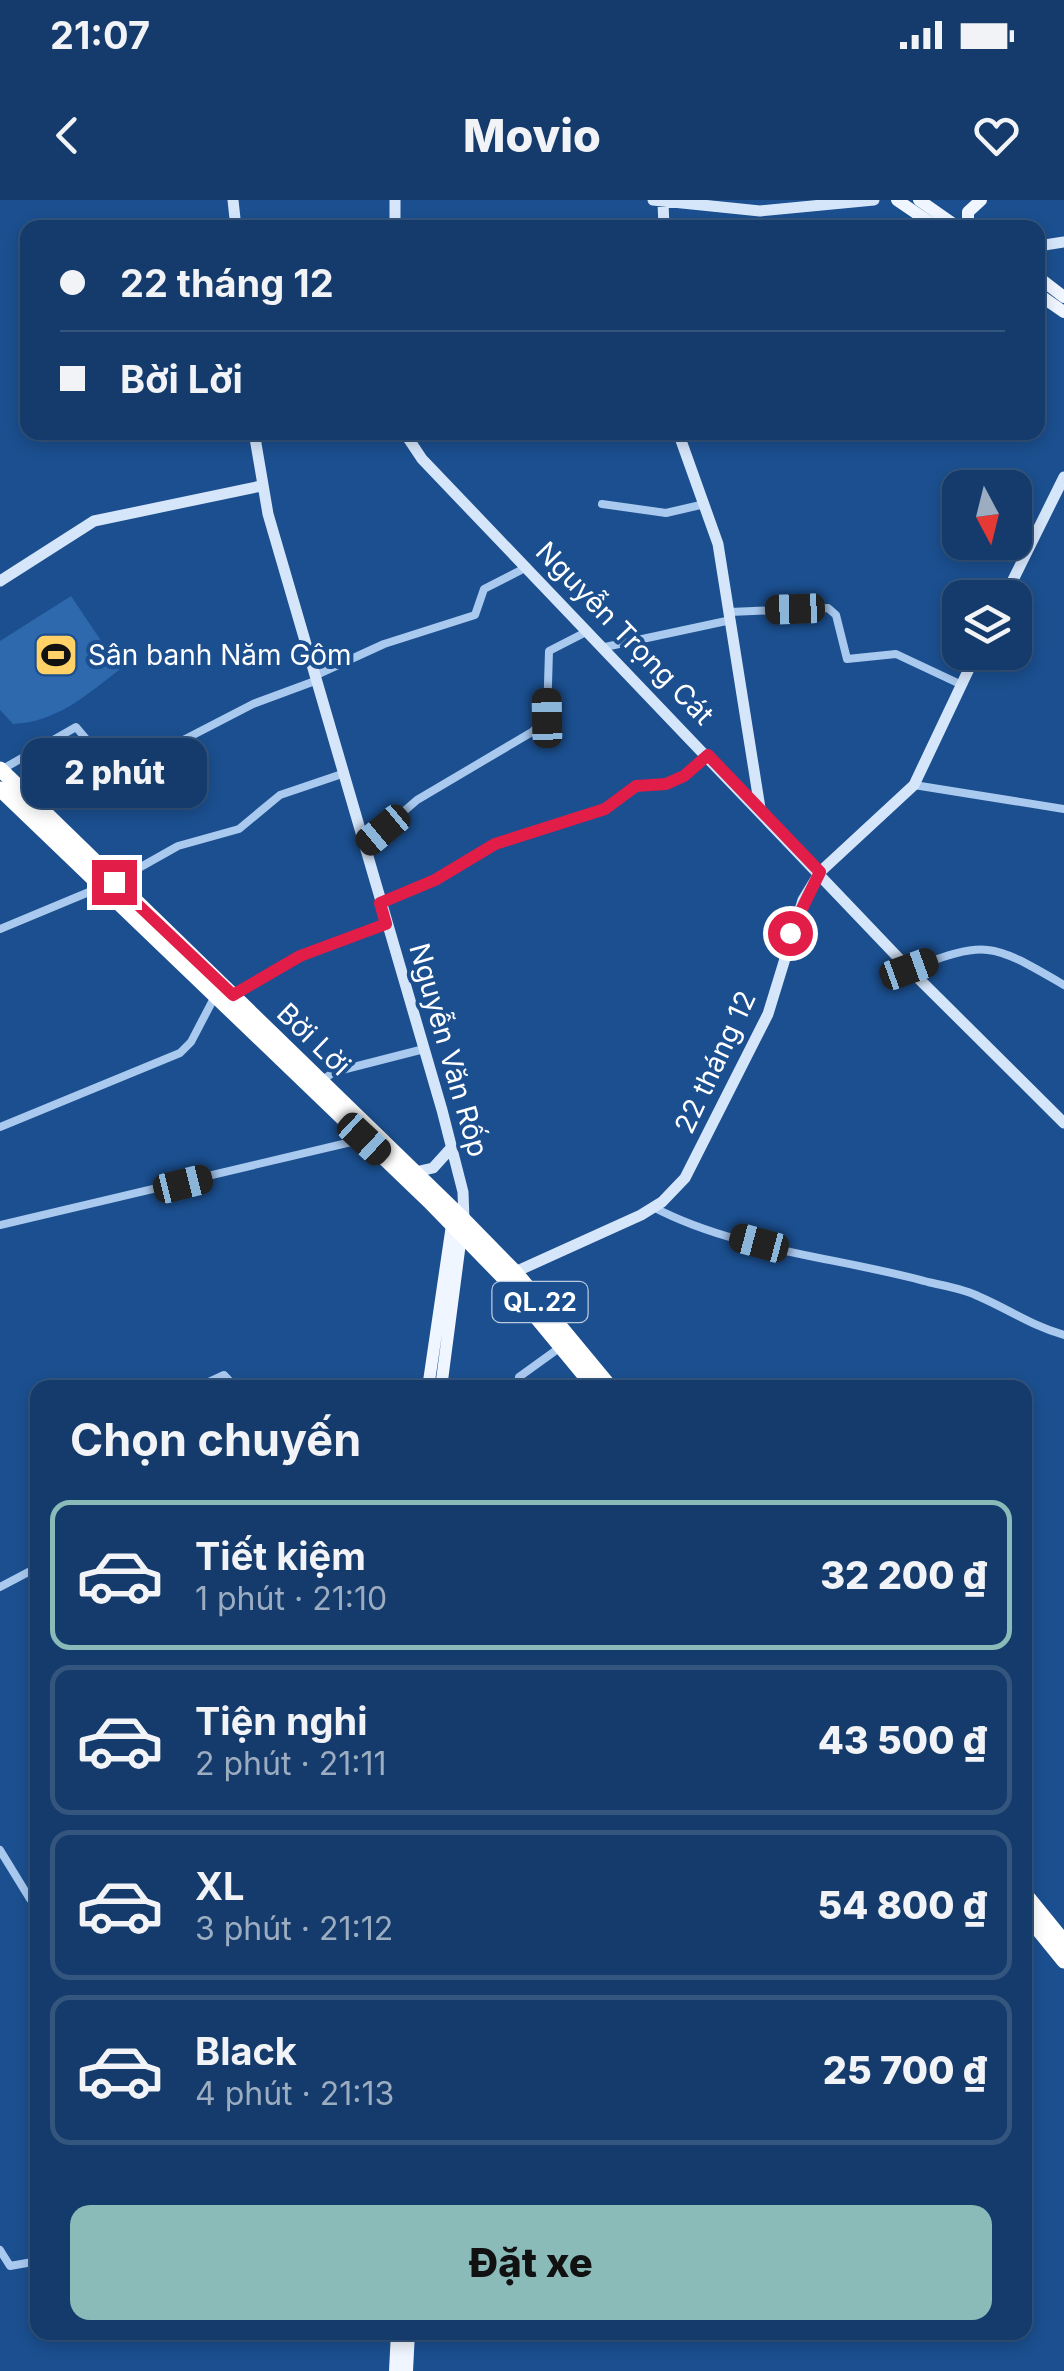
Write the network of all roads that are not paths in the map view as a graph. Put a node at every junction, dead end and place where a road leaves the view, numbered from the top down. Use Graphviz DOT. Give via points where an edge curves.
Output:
graph roads {
  1 [pos="874,200"];
  2 [pos="897,200"];
  3 [pos="918,200"];
  4 [pos="981,200"];
  5 [pos="658,201"];
  6 [pos="926,220"];
  7 [pos="947,220"];
  8 [pos="968,220"];
  9 [pos="255,440"];
  10 [pos="410,440"];
  11 [pos="681,440"];
  12 [pos="1064,477"];
  13 [pos="261,486"];
  14 [pos="602,504"];
  15 [pos="706,504"];
  16 [pos="527,568"];
  17 [pos="1013,580"];
  18 [pos="0,581"];
  19 [pos="731,616"];
  20 [pos="588,631"];
  21 [pos="605,647"];
  22 [pos="969,670"];
  23 [pos="314,678"];
  24 [pos="962,685"];
  25 [pos="708,755"];
  26 [pos="0,769"];
  27 [pos="342,774"];
  28 [pos="914,785"];
  29 [pos="0,790"];
  30 [pos="760,808"];
  31 [pos="1064,809"];
  32 [pos="362,847"];
  33 [pos="820,872"];
  34 [pos="108,884"];
  35 [pos="380,903"];
  36 [pos="386,924"];
  37 [pos="0,929"];
  38 [pos="909,969"];
  39 [pos="1064,985"];
  40 [pos="233,995"];
  41 [pos="214,998"];
  42 [pos="424,1049"];
  43 [pos="321,1082"];
  44 [pos="1064,1122"];
  45 [pos="0,1127"];
  46 [pos="364,1139"];
  47 [pos="452,1147"];
  48 [pos="416,1172"];
  49 [pos="653,1208"];
  50 [pos="0,1225"];
  51 [pos="459,1227"];
  52 [pos="510,1275"];
  53 [pos="1064,1335"];
  54 [pos="562,1346"];
  55 [pos="430,1380"];
  56 [pos="442,1380"];
  57 [pos="519,1380"];
  58 [pos="590,1380"];
  59 [pos="604,1380"];
  60 [pos="30,1571"];
  61 [pos="0,1587"];
  62 [pos="0,1850"];
  63 [pos="30,1899"];
  64 [pos="1032,1903"];
  65 [pos="1032,1921"];
  66 [pos="1064,1942"];
  67 [pos="1064,1961"];
  68 [pos="0,2250"];
  69 [pos="30,2262"];
  70 [pos="396,2340"];
  71 [pos="410,2340"];
  72 [pos="394,2371"];
  73 [pos="408,2371"];
  1 -- 5 [label="street" via="760,211"];
  2 -- 6 [label="main road"];
  3 -- 7 [label="main road"];
  4 -- 8 [label="main road"];
  9 -- 13 [label="street, Nguyễn Văn Rốp"];
  10 -- 16 [label="street, Nguyễn Trọng Cát"];
  11 -- 15 [label="street"];
  12 -- 17 [label="street"];
  13 -- 18 [label="street" via="94,521"];
  13 -- 23 [label="street, Nguyễn Văn Rốp"];
  14 -- 15 [label="street" via="666,514"];
  15 -- 19 [label="street"];
  16 -- 20 [label="street, Nguyễn Trọng Cát"];
  16 -- 23 [label="street" via="484,589 475,615 384,644"];
  19 -- 21 [label="street"];
  19 -- 24 [label="street" via="828,608 848,659 896,654"];
  19 -- 30 [label="street"];
  20 -- 21 [label="street, Nguyễn Trọng Cát"];
  20 -- 32 [label="street" via="549,651 547,718 417,800"];
  21 -- 25 [label="street, Nguyễn Trọng Cát"];
  22 -- 24 [label="street, 22 tháng 12"];
  23 -- 26 [label="street" via="151,754 105,756 76,727"];
  23 -- 27 [label="street, Nguyễn Văn Rốp"];
  24 -- 28 [label="street, 22 tháng 12"];
  25 -- 30 [label="street, Nguyễn Trọng Cát"];
  25 -- 35 [label="street" via="684,776 636,786 605,809 495,844"];
  26 -- 34 [label="highway, Bời Lời / QL.22"];
  27 -- 32 [label="street, Nguyễn Văn Rốp"];
  27 -- 34 [label="street" via="280,795 240,829 178,846"];
  28 -- 31 [label="street"];
  28 -- 33 [label="street, 22 tháng 12"];
  29 -- 34 [label="highway, Bời Lời / QL.22"];
  30 -- 33 [label="street, Nguyễn Trọng Cát"];
  32 -- 35 [label="street, Nguyễn Văn Rốp"];
  33 -- 38 [label="street, Nguyễn Trọng Cát"];
  33 -- 49 [label="street, 22 tháng 12" via="795,915 768,1014 696,1160"];
  34 -- 37 [label="street"];
  34 -- 40 [label="highway, Bời Lời / QL.22"];
  34 -- 41 [label="highway, Bời Lời / QL.22"];
  35 -- 36 [label="street, Nguyễn Văn Rốp"];
  36 -- 40 [label="street" via="300,956"];
  36 -- 42 [label="street, Nguyễn Văn Rốp"];
  38 -- 39 [label="street" via="980,946"];
  38 -- 44 [label="street, Nguyễn Trọng Cát"];
  40 -- 43 [label="highway, Bời Lời / QL.22"];
  41 -- 45 [label="street" via="180,1052"];
  41 -- 46 [label="highway, Bời Lời / QL.22"];
  42 -- 43 [label="street" via="334,1072"];
  42 -- 47 [label="street, Nguyễn Văn Rốp"];
  43 -- 48 [label="highway, Bời Lời / QL.22"];
  46 -- 50 [label="street"];
  46 -- 51 [label="highway, Bời Lời / QL.22"];
  47 -- 48 [label="street" via="432,1168"];
  47 -- 51 [label="street, Nguyễn Văn Rốp"];
  48 -- 51 [label="highway, Bời Lời / QL.22"];
  49 -- 52 [label="street, 22 tháng 12"];
  49 -- 53 [label="street" via="744,1239 979,1296 1026,1324"];
  51 -- 52 [label="highway, QL.22"];
  51 -- 55 [label="main road"];
  51 -- 56 [label="main road"];
  52 -- 54 [label="highway, QL.22"];
  52 -- 59 [label="highway, QL.22"];
  54 -- 57 [label="street"];
  54 -- 58 [label="highway, QL.22"];
  60 -- 61 [label="street"];
  62 -- 63 [label="street"];
  64 -- 66 [label="highway"];
  65 -- 67 [label="highway"];
  68 -- 69 [label="street" via="10,2266"];
  70 -- 72 [label="main road"];
  71 -- 73 [label="main road"];
}
